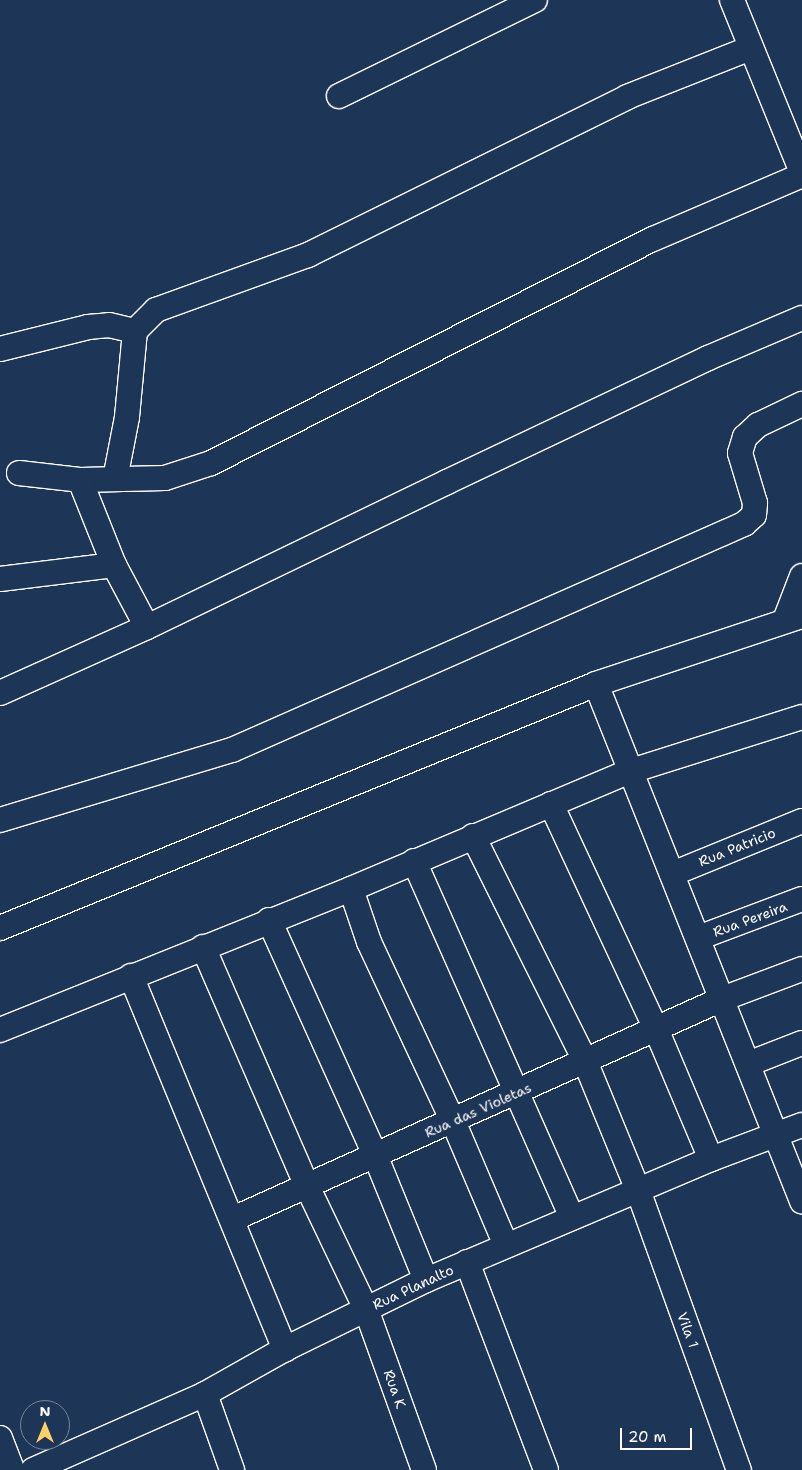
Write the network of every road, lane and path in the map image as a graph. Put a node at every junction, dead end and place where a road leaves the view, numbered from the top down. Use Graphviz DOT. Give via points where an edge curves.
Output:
graph roads {
  1 [pos="535,0"];
  2 [pos="732,0"];
  3 [pos="751,48"];
  4 [pos="339,96"];
  5 [pos="796,137"];
  6 [pos="802,173"];
  7 [pos="802,318"];
  8 [pos="136,331"];
  9 [pos="0,350"];
  10 [pos="802,404"];
  11 [pos="19,473"];
  12 [pos="115,479"];
  13 [pos="80,480"];
  14 [pos="114,565"];
  15 [pos="802,576"];
  16 [pos="0,579"];
  17 [pos="793,618"];
  18 [pos="147,627"];
  19 [pos="596,684"];
  20 [pos="0,693"];
  21 [pos="802,717"];
  22 [pos="631,771"];
  23 [pos="551,804"];
  24 [pos="0,820"];
  25 [pos="802,821"];
  26 [pos="473,836"];
  27 [pos="414,861"];
  28 [pos="672,874"];
  29 [pos="350,889"];
  30 [pos="802,899"];
  31 [pos="269,920"];
  32 [pos="0,928"];
  33 [pos="698,938"];
  34 [pos="203,947"];
  35 [pos="802,969"];
  36 [pos="131,976"];
  37 [pos="722,1000"];
  38 [pos="0,1030"];
  39 [pos="656,1030"];
  40 [pos="802,1043"];
  41 [pos="584,1062"];
  42 [pos="748,1064"];
  43 [pos="517,1092"];
  44 [pos="453,1121"];
  45 [pos="802,1125"];
  46 [pos="776,1135"];
  47 [pos="375,1155"];
  48 [pos="711,1159"];
  49 [pos="307,1186"];
  50 [pos="638,1190"];
  51 [pos="802,1201"];
  52 [pos="572,1218"];
  53 [pos="233,1219"];
  54 [pos="506,1245"];
  55 [pos="467,1262"];
  56 [pos="426,1280"];
  57 [pos="366,1308"];
  58 [pos="285,1349"];
  59 [pos="205,1394"];
  60 [pos="0,1438"];
  61 [pos="12,1470"];
  62 [pos="34,1470"];
  63 [pos="232,1470"];
  64 [pos="424,1470"];
  65 [pos="546,1470"];
  66 [pos="738,1470"];
  1 -- 4 [label="street"];
  2 -- 3 [label="street"];
  3 -- 5 [label="street"];
  3 -- 8 [label="street" via="627,97 308,255 156,310 144,318"];
  5 -- 6 [label="street"];
  6 -- 12 [label="street" via="653,239 211,463 165,478"];
  7 -- 18 [label="street" via="555,431"];
  8 -- 9 [label="street" via="109,325 88,327"];
  8 -- 12 [label="street" via="127,417"];
  10 -- 24 [label="street" via="758,425 745,437 740,453 756,503 754,515 744,524 232,750"];
  11 -- 13 [label="street"];
  12 -- 13 [label="street"];
  13 -- 14 [label="street"];
  14 -- 16 [label="street"];
  14 -- 18 [label="street"];
  15 -- 17 [label="street"];
  17 -- 19 [label="street"];
  18 -- 20 [label="street"];
  19 -- 22 [label="street"];
  19 -- 32 [label="street"];
  21 -- 22 [label="street"];
  22 -- 23 [label="street"];
  22 -- 28 [label="street"];
  23 -- 26 [label="street"];
  23 -- 39 [label="street"];
  25 -- 28 [label="street, Rua Patricio"];
  26 -- 27 [label="street"];
  26 -- 41 [label="street, Vila 1"];
  27 -- 29 [label="street"];
  27 -- 43 [label="street"];
  28 -- 33 [label="street"];
  29 -- 31 [label="street"];
  29 -- 44 [label="street" via="369,942"];
  30 -- 33 [label="street, Rua Pereira"];
  31 -- 34 [label="street"];
  31 -- 47 [label="street"];
  33 -- 37 [label="street"];
  34 -- 36 [label="street"];
  34 -- 49 [label="street, Rua K"];
  35 -- 37 [label="street, Rua das Violetas"];
  36 -- 38 [label="street"];
  36 -- 53 [label="street"];
  37 -- 39 [label="street, Rua das Violetas"];
  37 -- 42 [label="street"];
  39 -- 41 [label="street, Rua das Violetas"];
  39 -- 48 [label="street"];
  40 -- 42 [label="street"];
  41 -- 43 [label="street, Rua das Violetas"];
  41 -- 50 [label="street, Vila 1"];
  42 -- 46 [label="street"];
  43 -- 44 [label="street, Rua das Violetas"];
  43 -- 52 [label="street"];
  44 -- 47 [label="street, Rua das Violetas"];
  44 -- 54 [label="street"];
  45 -- 46 [label="street, Rua Planalto"];
  46 -- 48 [label="street, Rua Planalto"];
  46 -- 51 [label="street"];
  47 -- 49 [label="street, Rua das Violetas"];
  47 -- 56 [label="street"];
  48 -- 50 [label="street, Rua Planalto"];
  49 -- 53 [label="street, Rua das Violetas"];
  49 -- 57 [label="street, Rua K"];
  50 -- 52 [label="street, Rua Planalto"];
  50 -- 66 [label="street, Vila 1"];
  52 -- 54 [label="street, Rua Planalto"];
  53 -- 58 [label="street"];
  54 -- 55 [label="street, Rua Planalto"];
  55 -- 56 [label="street, Rua Planalto"];
  55 -- 65 [label="street"];
  56 -- 57 [label="street, Rua Planalto"];
  57 -- 58 [label="street, Rua Planalto"];
  57 -- 64 [label="street, Rua K"];
  58 -- 59 [label="street, Rua Planalto"];
  59 -- 62 [label="street, Rua Planalto"];
  59 -- 63 [label="street"];
  60 -- 61 [label="street"];
}
